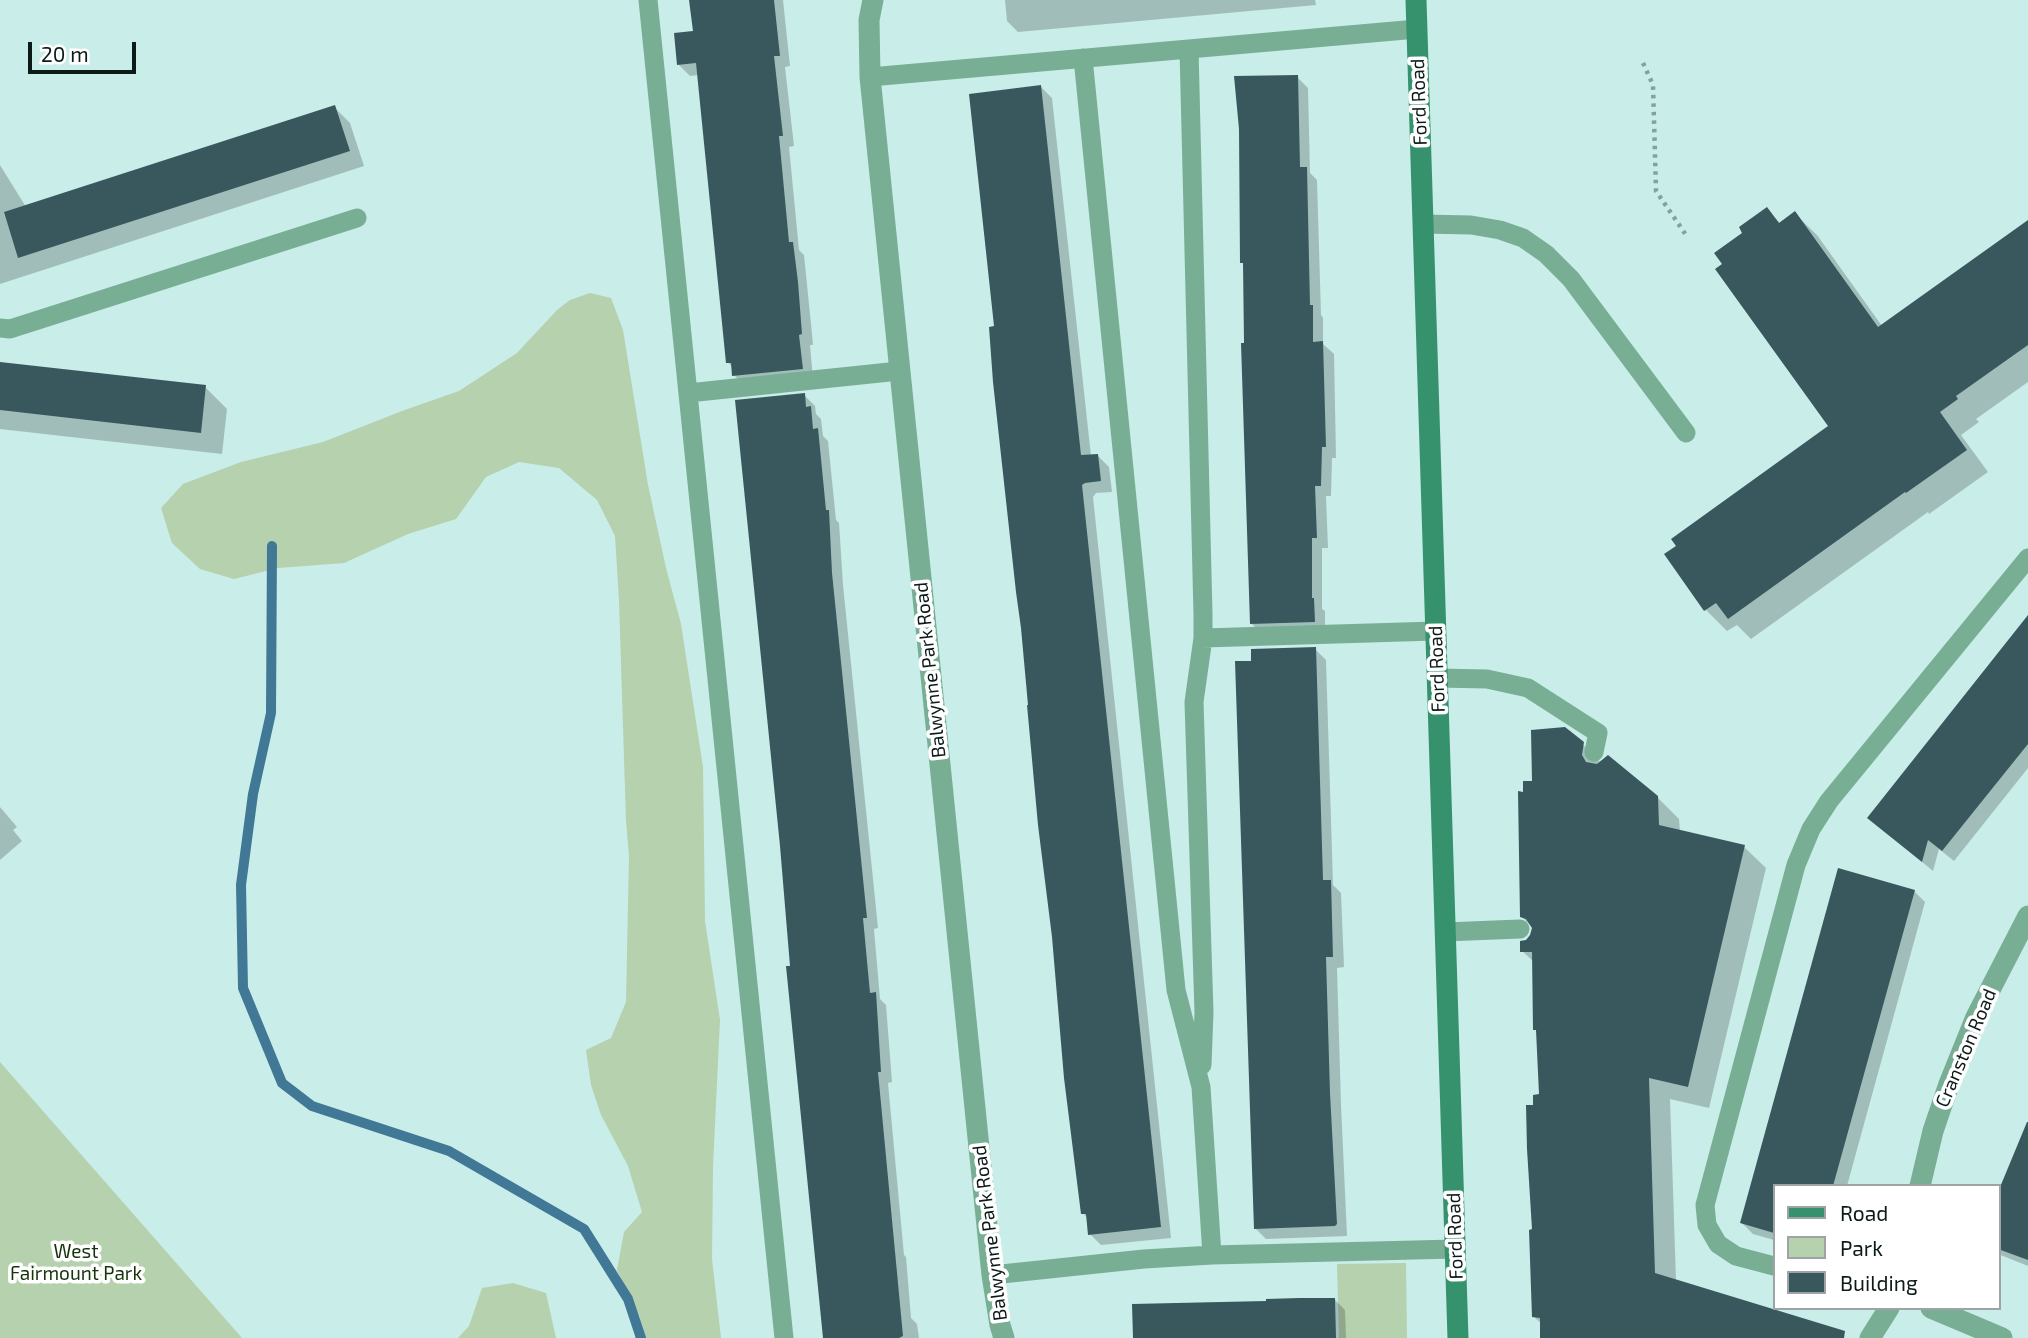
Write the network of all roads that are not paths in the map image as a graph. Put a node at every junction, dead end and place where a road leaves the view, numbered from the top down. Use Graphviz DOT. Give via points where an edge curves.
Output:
graph roads {
  1 [pos="648,0"];
  2 [pos="873,0"];
  3 [pos="1416,0"];
  4 [pos="1417,29"];
  5 [pos="1189,49"];
  6 [pos="1083,58"];
  7 [pos="870,77"];
  8 [pos="357,218"];
  9 [pos="1423,224"];
  10 [pos="0,328"];
  11 [pos="899,371"];
  12 [pos="688,393"];
  13 [pos="1686,433"];
  14 [pos="2028,558"];
  15 [pos="1436,631"];
  16 [pos="1203,638"];
  17 [pos="1437,678"];
  18 [pos="1594,752"];
  19 [pos="2028,916"];
  20 [pos="1520,929"];
  21 [pos="1446,932"];
  22 [pos="1201,1087"];
  23 [pos="1920,1184"];
  24 [pos="1455,1249"];
  25 [pos="1212,1255"];
  26 [pos="1772,1265"];
  27 [pos="992,1275"];
  28 [pos="1888,1310"];
  29 [pos="1936,1310"];
  30 [pos="784,1338"];
  31 [pos="1004,1338"];
  32 [pos="1458,1338"];
  33 [pos="1870,1338"];
  34 [pos="2002,1338"];
  1 -- 12 [label="lane"];
  2 -- 7 [label="street, Balwynne Park Road"];
  3 -- 4 [label="main road, Ford Road"];
  4 -- 5 [label="lane"];
  4 -- 9 [label="main road, Ford Road"];
  5 -- 6 [label="lane"];
  5 -- 16 [label="lane"];
  6 -- 7 [label="lane"];
  6 -- 22 [label="lane" via="1176,990"];
  7 -- 11 [label="street, Balwynne Park Road"];
  8 -- 10 [label="lane" via="10,329"];
  9 -- 13 [label="lane" via="1500,230 1523,238 1546,254 1571,279"];
  9 -- 15 [label="main road, Ford Road"];
  11 -- 12 [label="lane"];
  11 -- 27 [label="street, Balwynne Park Road"];
  12 -- 30 [label="lane"];
  14 -- 26 [label="lane" via="1829,801 1796,865 1705,1205 1707,1225 1718,1244 1736,1256"];
  15 -- 16 [label="lane"];
  15 -- 17 [label="main road, Ford Road"];
  16 -- 22 [label="lane" via="1194,702 1204,1012"];
  17 -- 18 [label="lane" via="1487,679 1528,688 1598,733"];
  17 -- 21 [label="main road, Ford Road"];
  19 -- 23 [label="street, Cranston Road" via="1976,1017 1949,1083"];
  20 -- 21 [label="lane"];
  21 -- 24 [label="main road, Ford Road"];
  22 -- 25 [label="lane"];
  24 -- 25 [label="lane"];
  24 -- 32 [label="main road, Ford Road"];
  25 -- 27 [label="lane"];
  27 -- 31 [label="street, Balwynne Park Road"];
  28 -- 33 [label="street"];
  29 -- 34 [label="street"];
}
